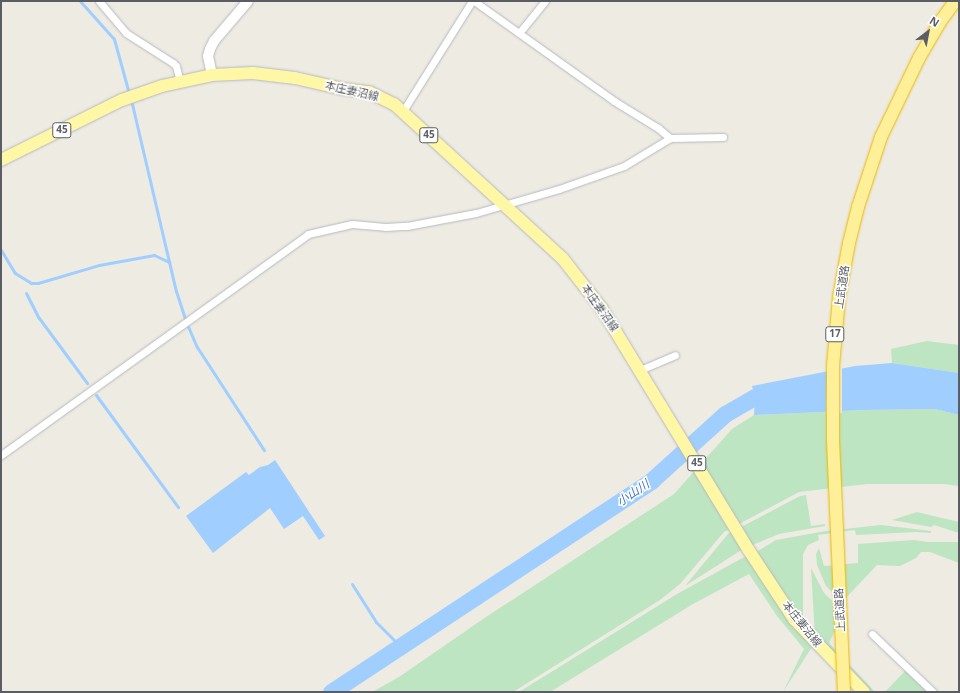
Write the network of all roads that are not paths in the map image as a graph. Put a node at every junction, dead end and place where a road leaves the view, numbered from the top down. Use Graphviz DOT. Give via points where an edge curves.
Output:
graph roads {
  1 [pos="99,1"];
  2 [pos="248,1"];
  3 [pos="473,1"];
  4 [pos="545,1"];
  5 [pos="955,1"];
  6 [pos="519,33"];
  7 [pos="212,75"];
  8 [pos="180,82"];
  9 [pos="403,111"];
  10 [pos="670,138"];
  11 [pos="723,138"];
  12 [pos="1,160"];
  13 [pos="505,205"];
  14 [pos="675,354"];
  15 [pos="642,374"];
  16 [pos="1,456"];
  17 [pos="872,634"];
  18 [pos="844,692"];
  19 [pos="864,692"];
  20 [pos="933,692"];
  1 -- 8 [label="street" via="126,33 176,66"];
  2 -- 7 [label="main road" via="210,49 208,56"];
  3 -- 6 [label="street"];
  3 -- 9 [label="street"];
  4 -- 6 [label="street"];
  5 -- 18 [label="highway, 上武道路 / 17, bridge" via="919,58 881,137 858,207 839,297 833,366 833,432"];
  6 -- 10 [label="street"];
  7 -- 8 [label="main road, 本庄妻沼線 / 45"];
  7 -- 9 [label="main road, 本庄妻沼線 / 45" via="252,73 296,78 342,89 369,92"];
  8 -- 12 [label="main road, 本庄妻沼線 / 45" via="122,100"];
  9 -- 13 [label="main road, 本庄妻沼線 / 45"];
  10 -- 11 [label="street"];
  10 -- 13 [label="street" via="624,166"];
  13 -- 15 [label="main road, 本庄妻沼線 / 45" via="563,259 602,309"];
  13 -- 16 [label="street" via="451,219 407,226 378,227 352,224 314,231 300,238"];
  14 -- 15 [label="street"];
  15 -- 19 [label="main road, 本庄妻沼線 / 45" via="748,549 794,619"];
  17 -- 20 [label="street"];
}
